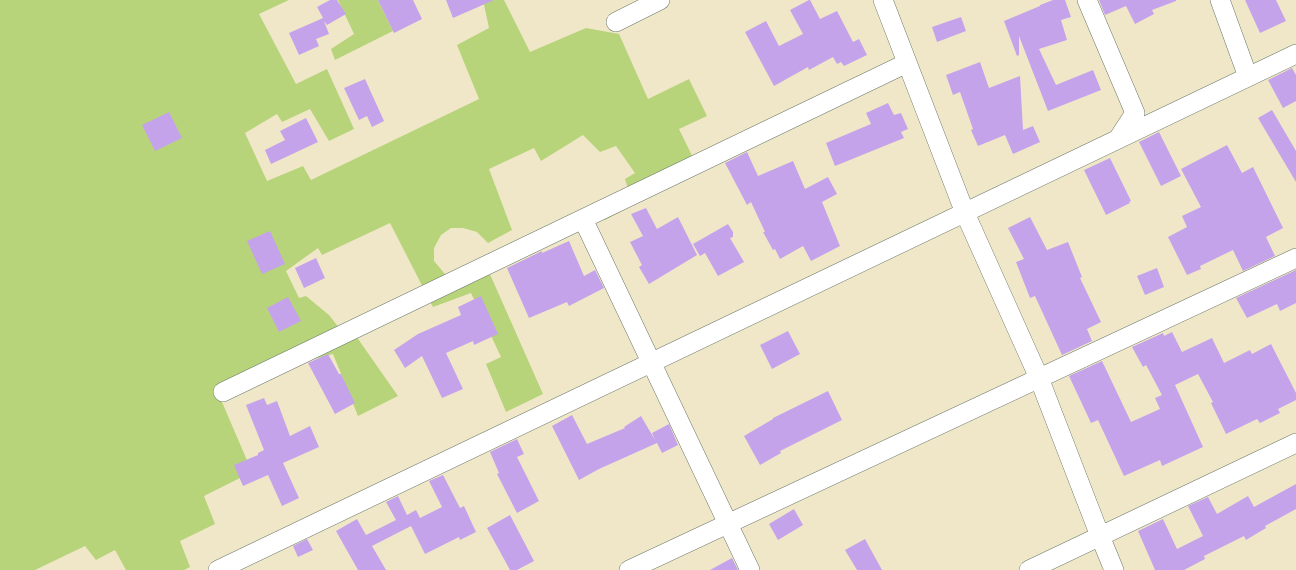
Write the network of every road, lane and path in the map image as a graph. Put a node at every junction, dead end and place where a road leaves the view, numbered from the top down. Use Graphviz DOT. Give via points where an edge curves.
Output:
graph roads {
  1 [pos="660,0"];
  2 [pos="883,0"];
  3 [pos="1087,0"];
  4 [pos="1220,0"];
  5 [pos="616,22"];
  6 [pos="1296,54"];
  7 [pos="907,63"];
  8 [pos="1248,77"];
  9 [pos="1118,139"];
  10 [pos="965,213"];
  11 [pos="583,219"];
  12 [pos="1296,258"];
  13 [pos="652,362"];
  14 [pos="1040,378"];
  15 [pos="223,392"];
  16 [pos="1296,443"];
  17 [pos="728,524"];
  18 [pos="1100,536"];
  19 [pos="218,570"];
  20 [pos="629,570"];
  21 [pos="750,570"];
  22 [pos="1029,570"];
  23 [pos="1114,570"];
  1 -- 5 [label="street"];
  2 -- 7 [label="street"];
  3 -- 9 [label="street" via="1135,113"];
  4 -- 8 [label="street"];
  6 -- 8 [label="street"];
  7 -- 10 [label="street"];
  7 -- 11 [label="street"];
  8 -- 9 [label="street"];
  9 -- 10 [label="street"];
  10 -- 13 [label="street"];
  10 -- 14 [label="street"];
  11 -- 13 [label="street"];
  11 -- 15 [label="street"];
  12 -- 14 [label="street"];
  13 -- 17 [label="street"];
  13 -- 19 [label="street"];
  14 -- 17 [label="street"];
  14 -- 18 [label="street"];
  16 -- 18 [label="street"];
  17 -- 20 [label="street"];
  17 -- 21 [label="street"];
  18 -- 22 [label="street"];
  18 -- 23 [label="street"];
}
